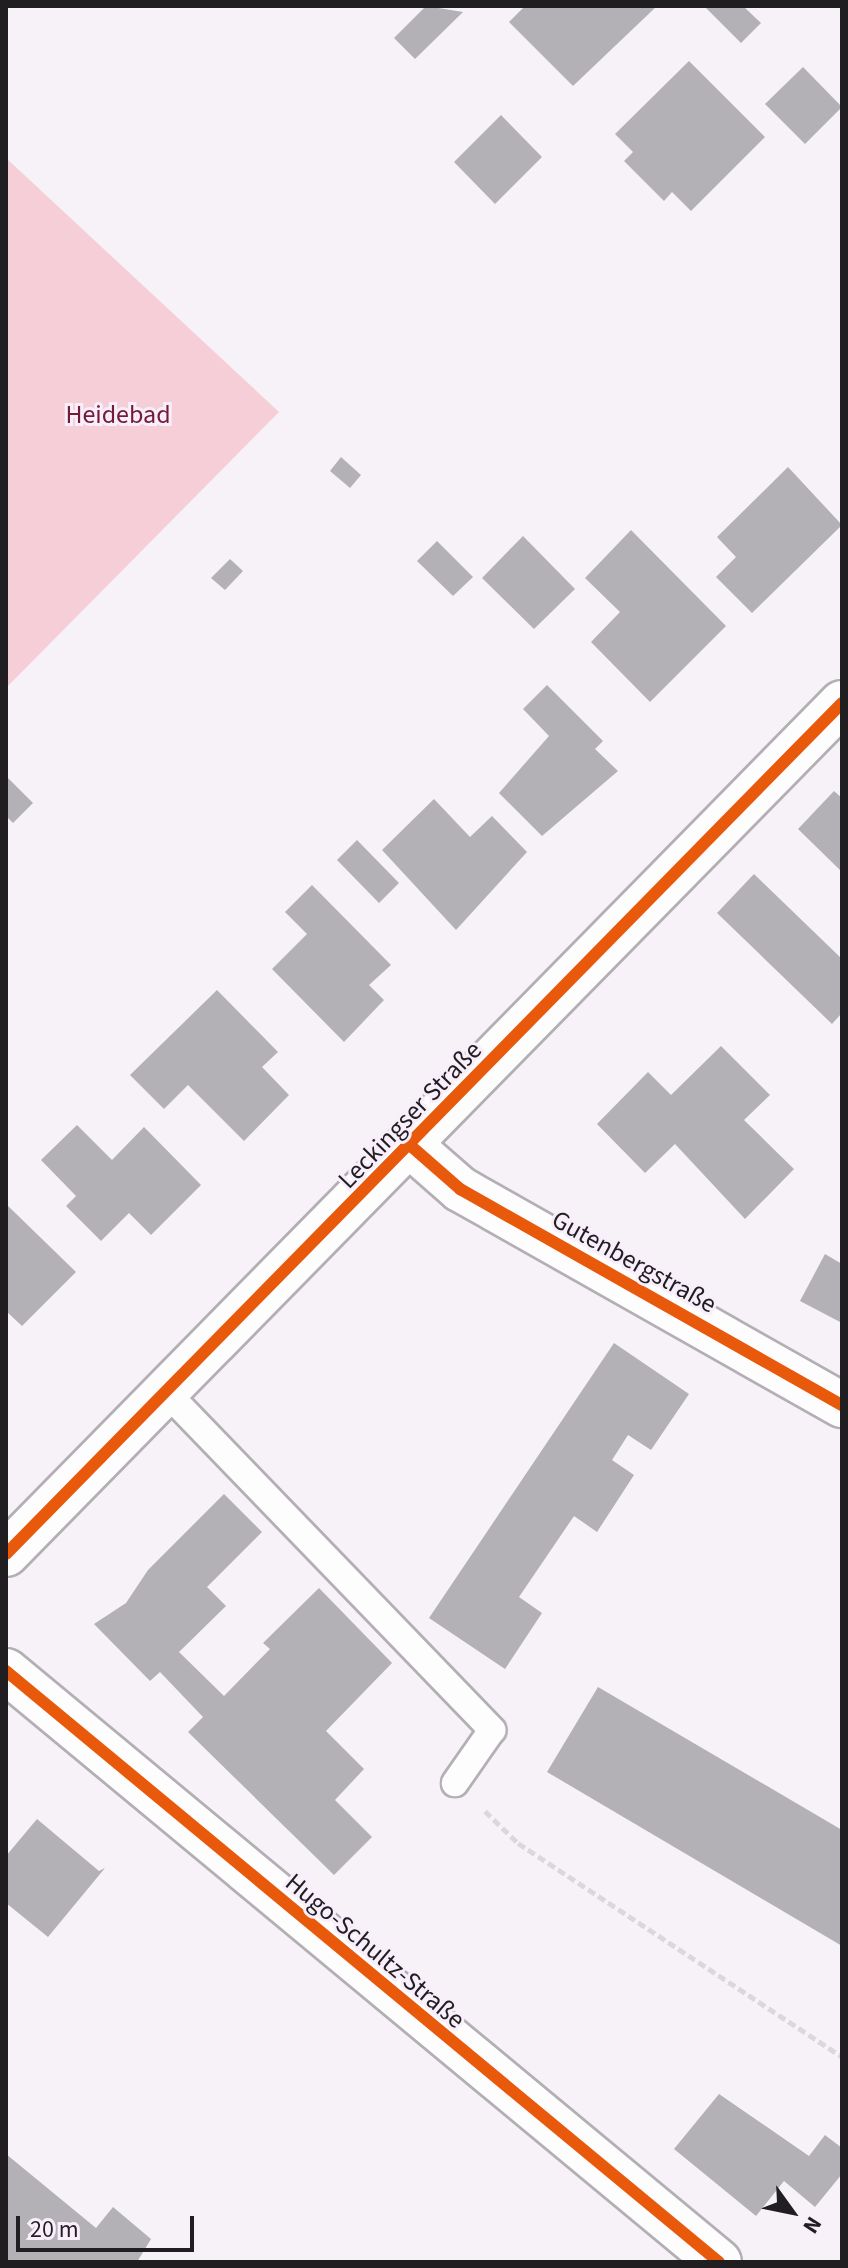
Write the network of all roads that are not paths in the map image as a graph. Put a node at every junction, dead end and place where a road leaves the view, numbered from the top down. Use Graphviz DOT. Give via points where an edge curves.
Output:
graph roads {
  1 [pos="842,703"];
  2 [pos="412,1147"];
  3 [pos="166,1392"];
  4 [pos="842,1405"];
  5 [pos="6,1554"];
  6 [pos="6,1671"];
  7 [pos="455,1783"];
  8 [pos="719,2262"];
  1 -- 2 [label="street, Leckingser Straße"];
  2 -- 3 [label="street, Leckingser Straße"];
  2 -- 4 [label="street, Gutenbergstraße" via="460,1189"];
  3 -- 5 [label="street, Leckingser Straße"];
  3 -- 7 [label="lane" via="492,1730"];
  6 -- 8 [label="street, Hugo-Schultz-Straße"];
}
